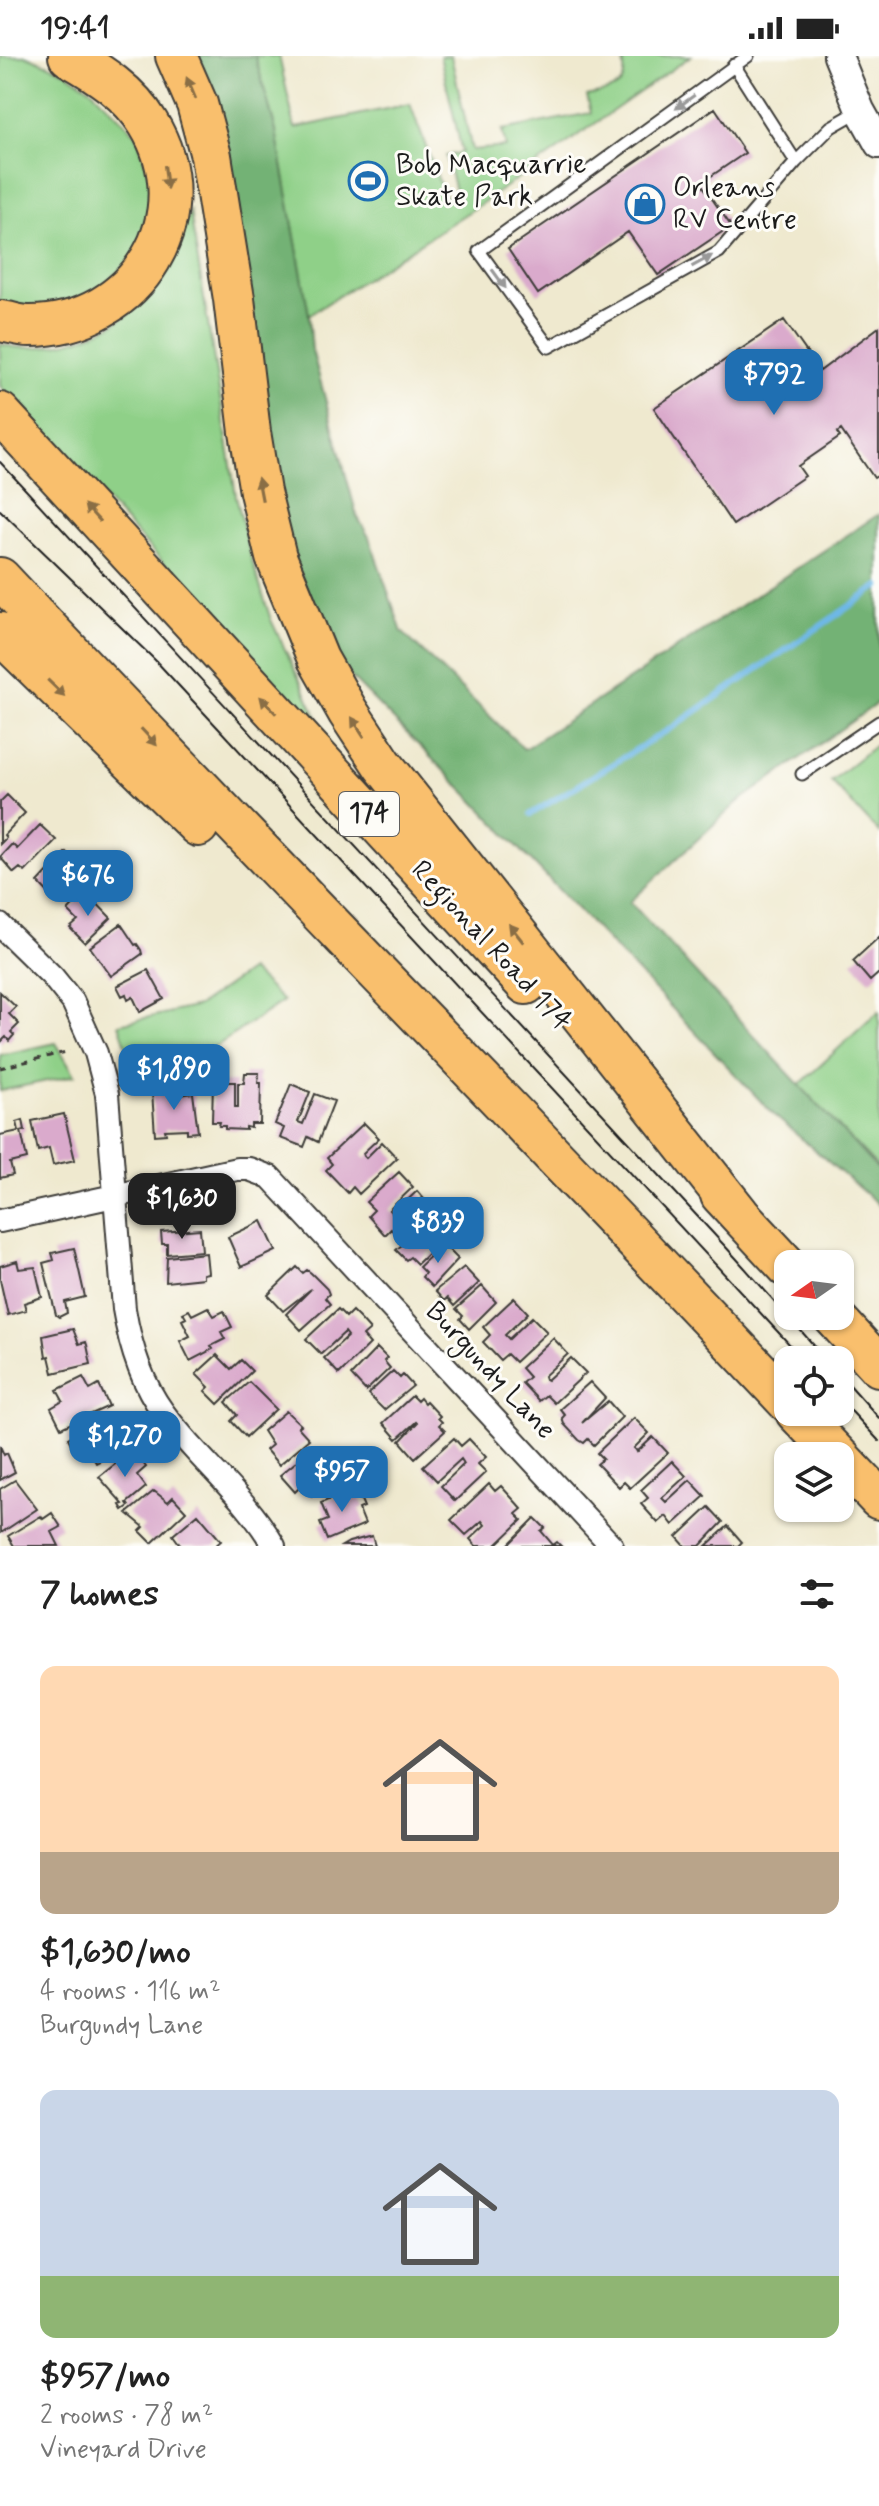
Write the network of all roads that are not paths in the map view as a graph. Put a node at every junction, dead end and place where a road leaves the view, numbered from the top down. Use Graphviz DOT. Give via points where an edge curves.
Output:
graph roads {
  1 [pos="69,56"];
  2 [pos="112,56"];
  3 [pos="176,56"];
  4 [pos="748,56"];
  5 [pos="838,56"];
  6 [pos="734,65"];
  7 [pos="860,110"];
  8 [pos="879,144"];
  9 [pos="796,162"];
  10 [pos="225,246"];
  11 [pos="0,321"];
  12 [pos="0,413"];
  13 [pos="0,578"];
  14 [pos="0,633"];
  15 [pos="879,722"];
  16 [pos="802,774"];
  17 [pos="0,925"];
  18 [pos="115,1197"];
  19 [pos="739,1214"];
  20 [pos="0,1221"];
  21 [pos="774,1252"];
  22 [pos="846,1330"];
  23 [pos="879,1366"];
  24 [pos="774,1388"];
  25 [pos="774,1388"];
  26 [pos="810,1426"];
  27 [pos="825,1442"];
  28 [pos="274,1546"];
  29 [pos="612,1546"];
  1 -- 11 [label="highway, one-way" via="126,95 147,121 168,178 164,231 153,259 119,298 66,321 29,326"];
  2 -- 10 [label="highway" via="146,85 178,125"];
  10 -- 3 [label="highway, one-way" via="205,132"];
  4 -- 6 [label="lane"];
  5 -- 7 [label="street"];
  6 -- 9 [label="lane"];
  6 -- 9 [label="lane, one-way" via="479,251 549,347 719,252"];
  7 -- 8 [label="street"];
  7 -- 9 [label="lane" via="831,127"];
  19 -- 10 [label="highway, one-way" via="383,765 318,659 276,557 260,492"];
  19 -- 12 [label="highway, Regional Road 174 / 174, one-way"];
  13 -- 24 [label="highway, one-way"];
  14 -- 25 [label="highway, one-way" via="679,1290"];
  15 -- 16 [label="lane"];
  17 -- 18 [label="street" via="73,1002 96,1053 107,1094"];
  18 -- 20 [label="street, Burgundy Lane"];
  18 -- 28 [label="street" via="127,1328 145,1383 162,1411"];
  18 -- 29 [label="street, Burgundy Lane" via="237,1169 270,1177"];
  19 -- 21 [label="highway, Regional Road 174 / 174"];
  22 -- 23 [label="highway"];
  26 -- 27 [label="highway"];
}
